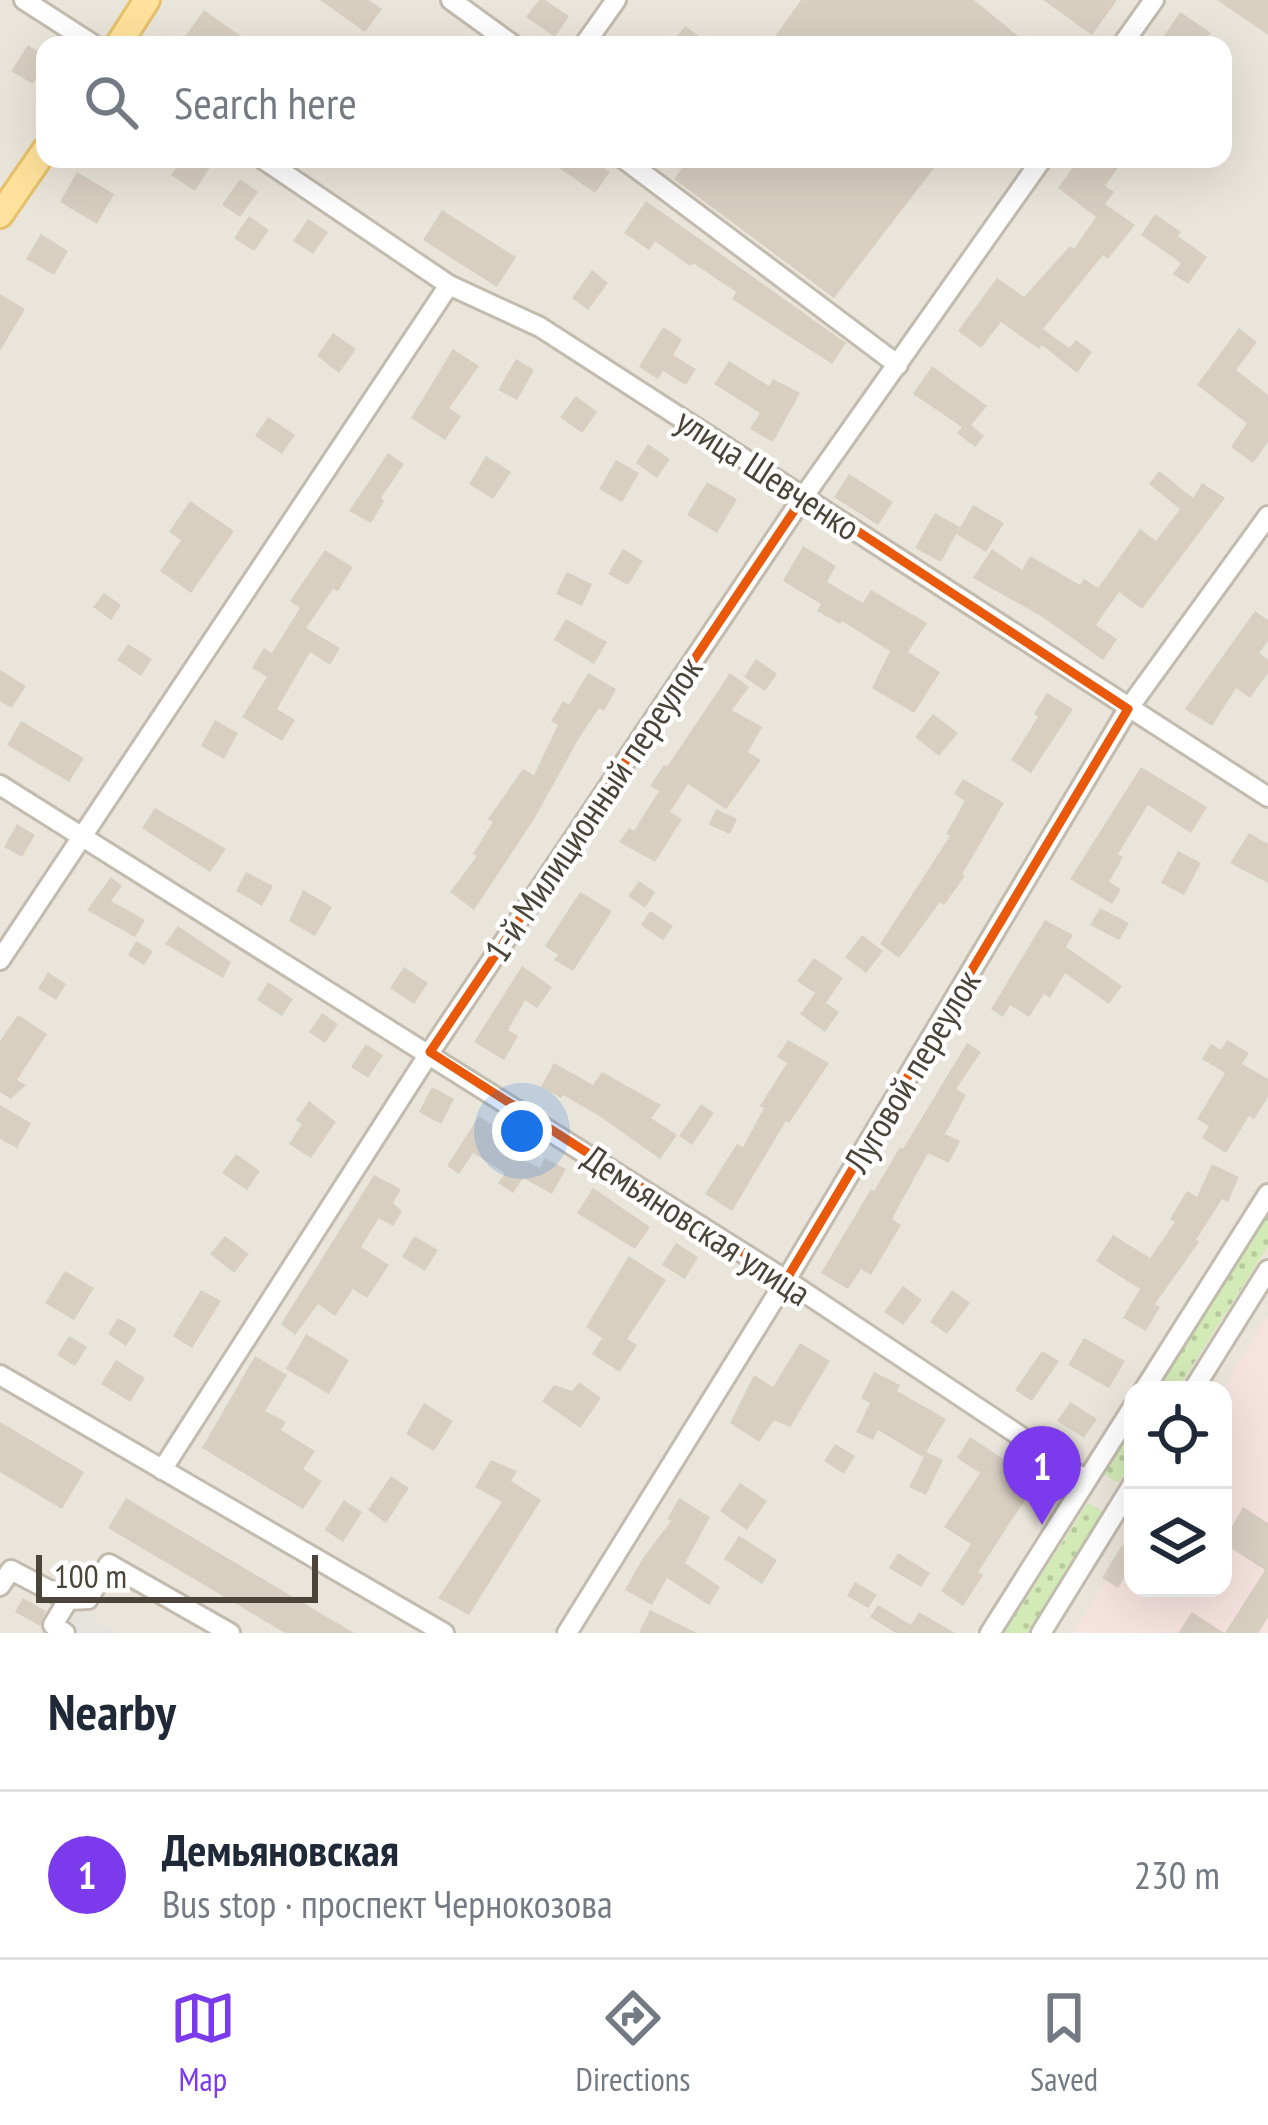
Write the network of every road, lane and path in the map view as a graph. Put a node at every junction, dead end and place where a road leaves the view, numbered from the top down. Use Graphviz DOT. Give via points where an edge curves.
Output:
graph roads {
  1 [pos="24,0"];
  2 [pos="147,0"];
  3 [pos="451,0"];
  4 [pos="616,0"];
  5 [pos="1154,0"];
  6 [pos="80,36"];
  7 [pos="124,36"];
  8 [pos="501,36"];
  9 [pos="590,36"];
  10 [pos="1128,36"];
  11 [pos="36,163"];
  12 [pos="276,168"];
  13 [pos="636,168"];
  14 [pos="1036,168"];
  15 [pos="0,215"];
  16 [pos="449,285"];
  17 [pos="898,364"];
  18 [pos="804,496"];
  19 [pos="1268,516"];
  20 [pos="1128,709"];
  21 [pos="0,785"];
  22 [pos="1268,797"];
  23 [pos="82,838"];
  24 [pos="0,959"];
  25 [pos="430,1052"];
  26 [pos="1268,1194"];
  27 [pos="1268,1270"];
  28 [pos="787,1280"];
  29 [pos="0,1375"];
  30 [pos="1150,1381"];
  31 [pos="1198,1381"];
  32 [pos="1124,1421"];
  33 [pos="162,1471"];
  34 [pos="1086,1480"];
  35 [pos="1130,1489"];
  36 [pos="0,1586"];
  37 [pos="68,1600"];
  38 [pos="415,1625"];
  39 [pos="65,1633"];
  40 [pos="230,1633"];
  41 [pos="444,1633"];
  42 [pos="567,1633"];
  43 [pos="990,1633"];
  44 [pos="1040,1633"];
  1 -- 6 [label="street"];
  2 -- 7 [label="main road"];
  3 -- 8 [label="street"];
  4 -- 9 [label="street"];
  5 -- 10 [label="street"];
  11 -- 15 [label="main road"];
  12 -- 16 [label="street, улица Шевченко"];
  13 -- 17 [label="street"];
  14 -- 17 [label="street, 1-й Милиционный переулок"];
  16 -- 18 [label="street, улица Шевченко" via="540,327"];
  16 -- 23 [label="street"];
  17 -- 18 [label="street, 1-й Милиционный переулок"];
  18 -- 20 [label="street, улица Шевченко"];
  18 -- 25 [label="street, 1-й Милиционный переулок"];
  19 -- 20 [label="street, Луговой переулок"];
  20 -- 22 [label="street, улица Шевченко"];
  20 -- 28 [label="street, Луговой переулок"];
  21 -- 23 [label="street, Демьяновская улица"];
  23 -- 24 [label="street"];
  23 -- 25 [label="street, Демьяновская улица"];
  25 -- 28 [label="street, Демьяновская улица"];
  25 -- 33 [label="street, 1-й Милиционный переулок"];
  26 -- 30 [label="street"];
  27 -- 31 [label="street"];
  28 -- 34 [label="street, Демьяновская улица"];
  28 -- 42 [label="street, Луговой переулок"];
  29 -- 33 [label="street"];
  32 -- 34 [label="street"];
  33 -- 38 [label="street"];
  34 -- 43 [label="street"];
  35 -- 44 [label="street"];
  36 -- 37 [label="street" via="10,1570"];
  37 -- 39 [label="street" via="53,1624"];
  37 -- 40 [label="street" via="88,1599 109,1564"];
  38 -- 41 [label="street"];
}
